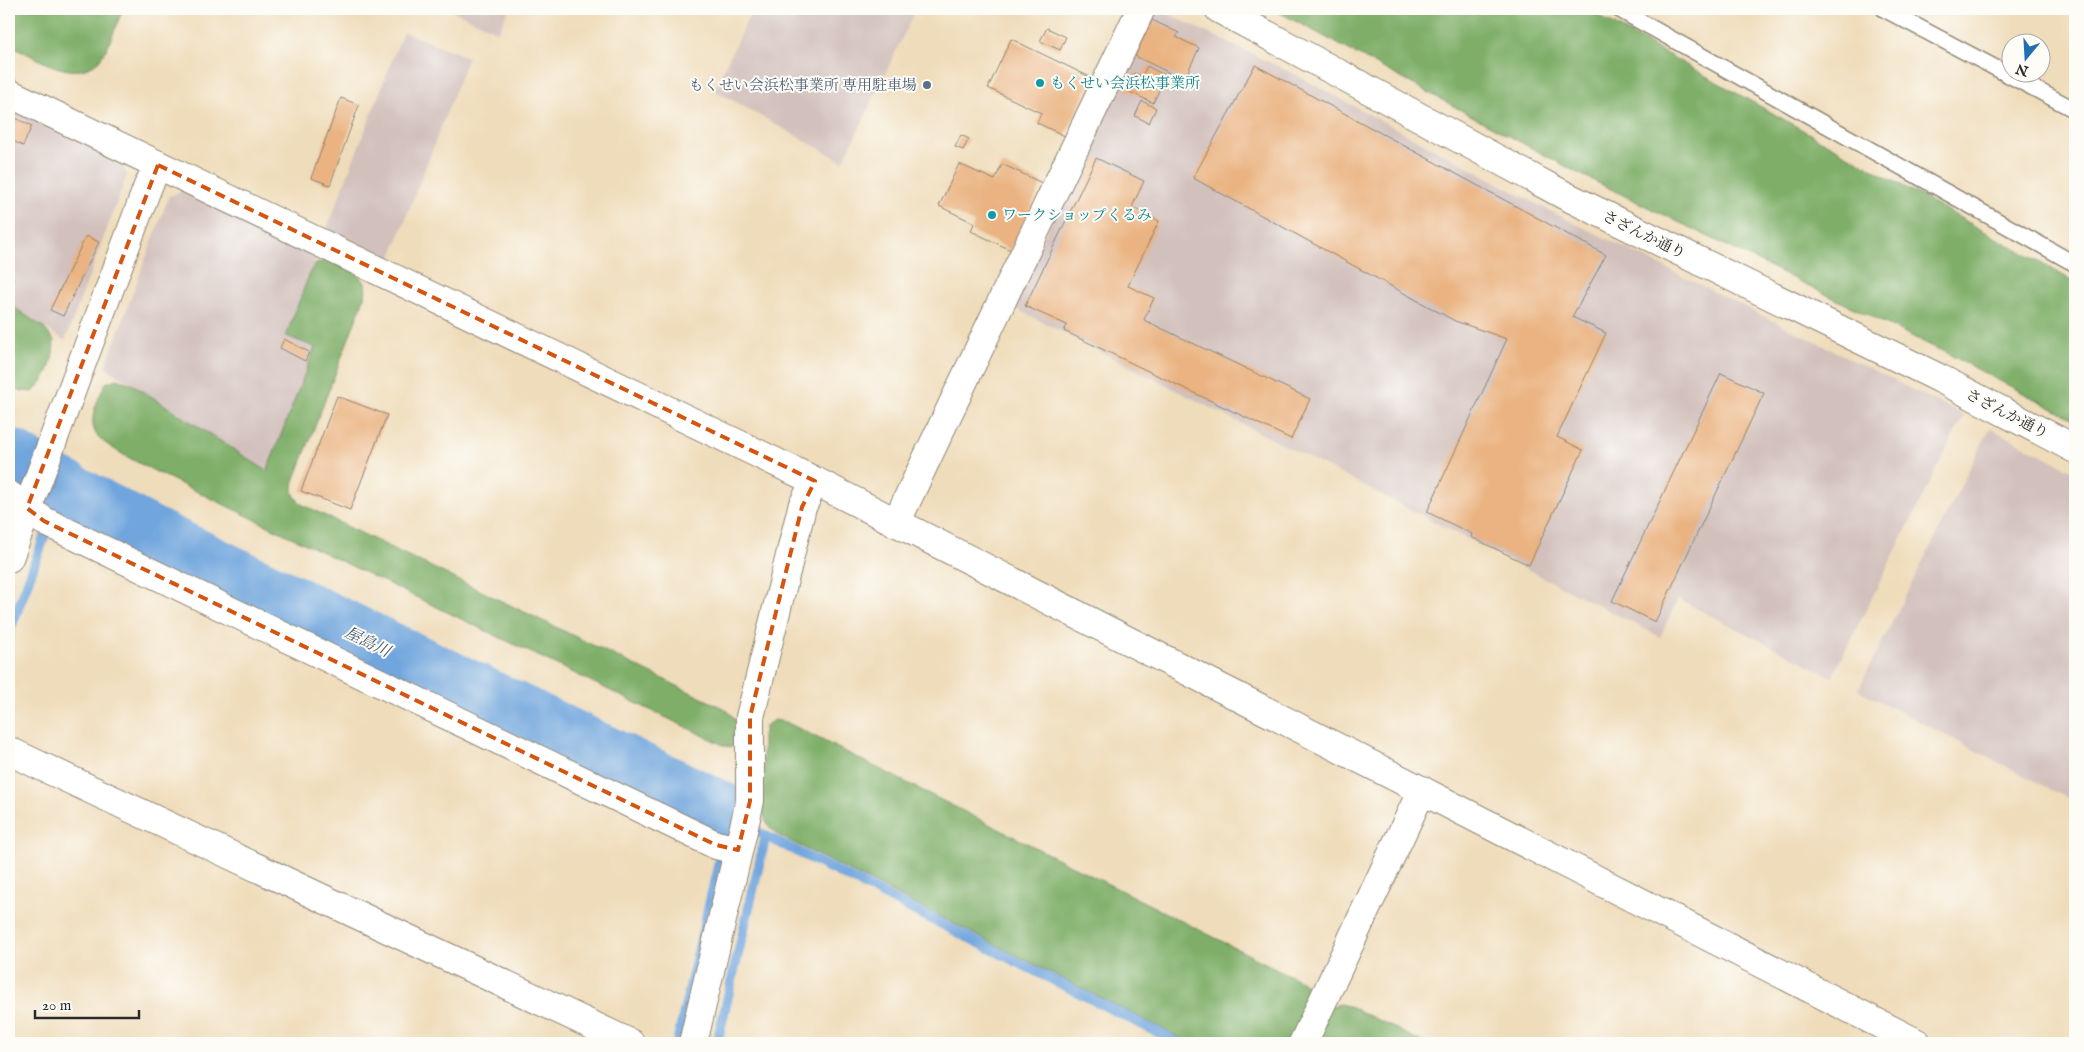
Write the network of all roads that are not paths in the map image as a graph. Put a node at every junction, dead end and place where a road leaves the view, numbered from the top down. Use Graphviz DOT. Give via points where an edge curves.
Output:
graph roads {
  1 [pos="1141,9"];
  2 [pos="1219,9"];
  3 [pos="1618,9"];
  4 [pos="1884,9"];
  5 [pos="9,93"];
  6 [pos="2075,110"];
  7 [pos="158,165"];
  8 [pos="2075,264"];
  9 [pos="2075,449"];
  10 [pos="815,481"];
  11 [pos="22,501"];
  12 [pos="896,523"];
  13 [pos="9,558"];
  14 [pos="9,751"];
  15 [pos="1422,790"];
  16 [pos="738,850"];
  17 [pos="630,1043"];
  18 [pos="693,1043"];
  19 [pos="1303,1043"];
  20 [pos="1917,1043"];
  1 -- 12 [label="street"];
  2 -- 9 [label="street, さざんか通り" via="1564,195 1939,378"];
  3 -- 8 [label="lane"];
  4 -- 6 [label="lane"];
  5 -- 7 [label="street"];
  7 -- 10 [label="street"];
  7 -- 11 [label="street" via="48,455"];
  10 -- 12 [label="street"];
  10 -- 16 [label="street" via="802,507 750,717 750,801"];
  11 -- 13 [label="street"];
  11 -- 16 [label="street" via="44,521 716,845"];
  12 -- 15 [label="street"];
  14 -- 17 [label="street"];
  15 -- 19 [label="street"];
  15 -- 20 [label="street"];
  16 -- 18 [label="street"];
}
